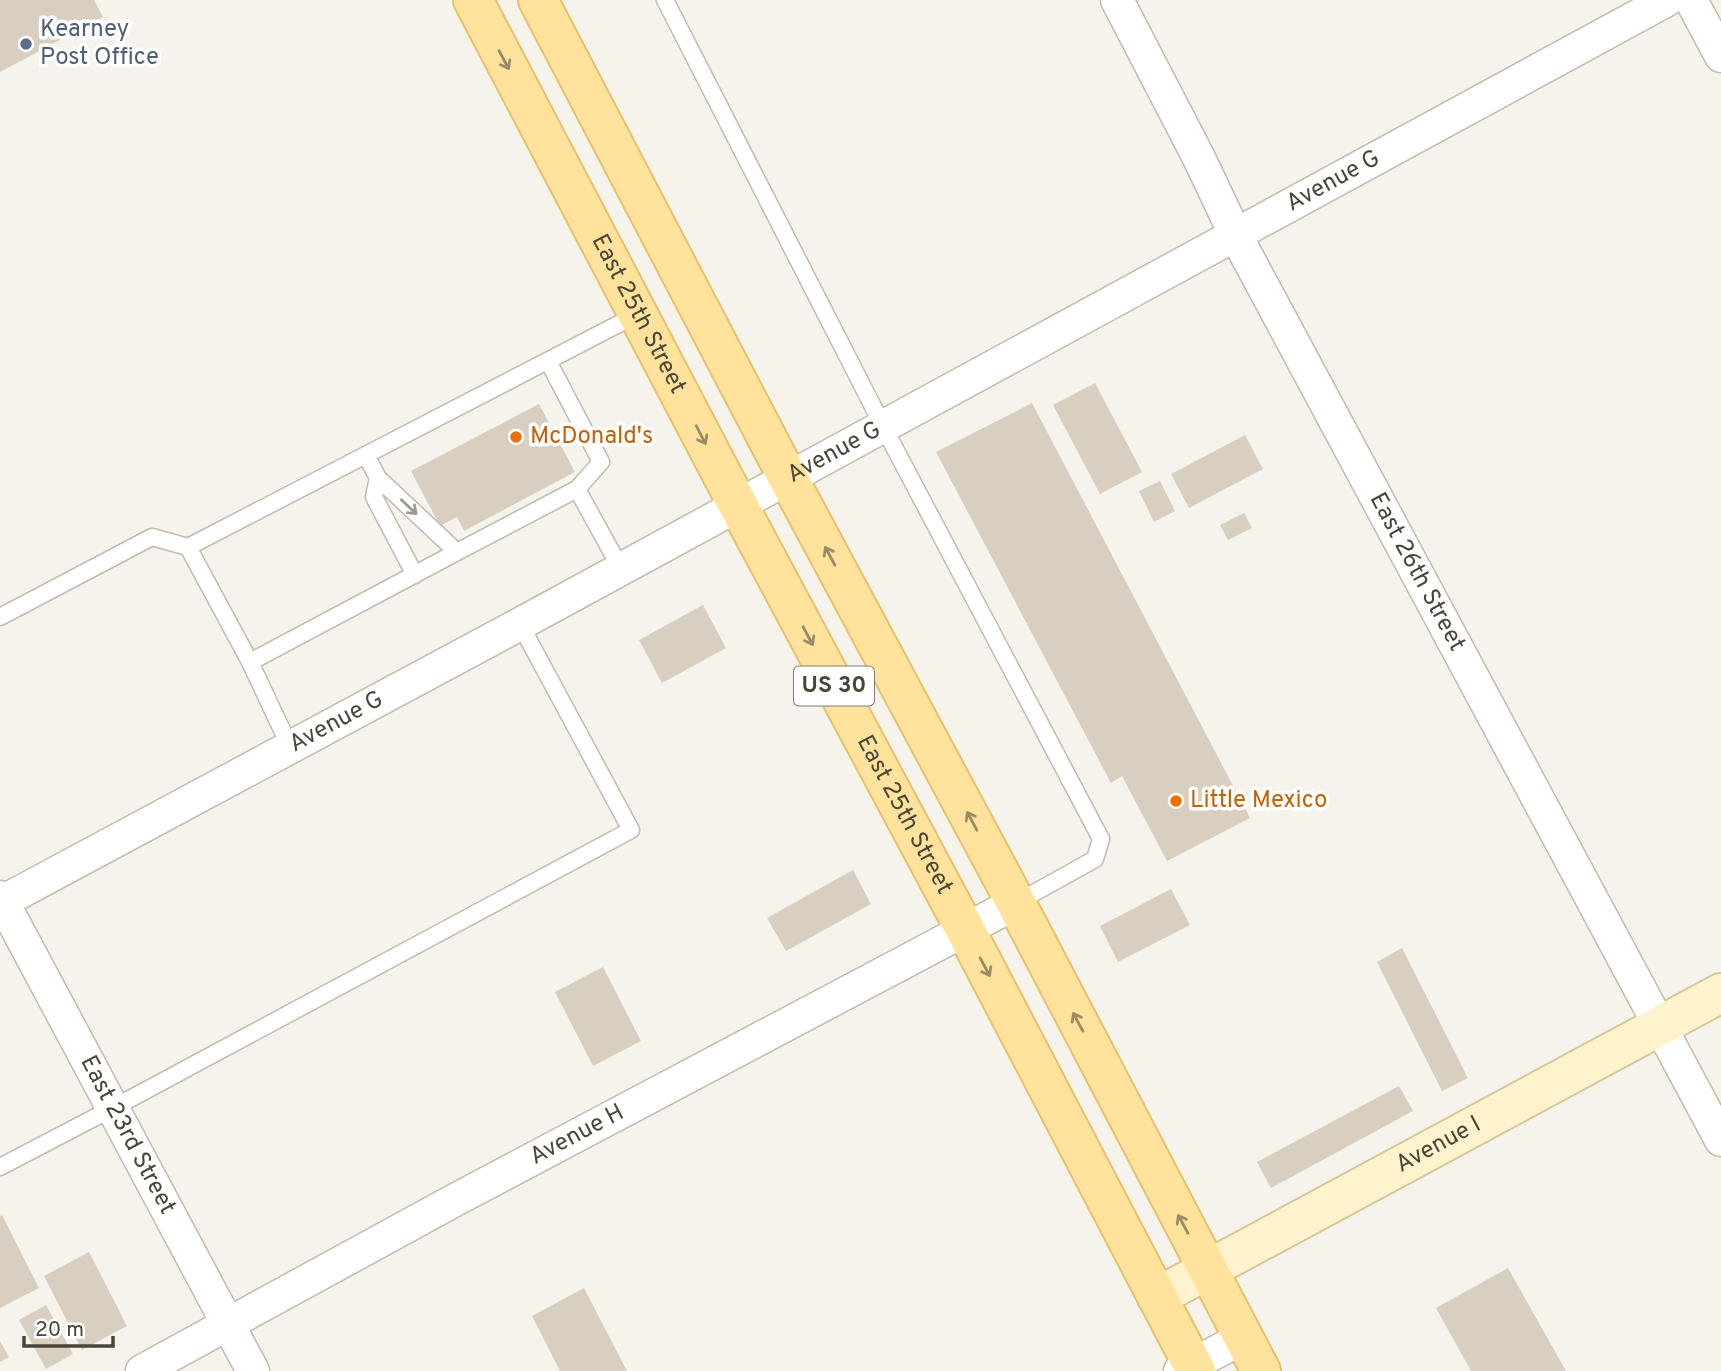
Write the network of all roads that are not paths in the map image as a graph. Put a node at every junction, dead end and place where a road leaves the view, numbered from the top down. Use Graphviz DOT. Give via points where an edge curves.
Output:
graph roads {
  1 [pos="473,0"];
  2 [pos="538,0"];
  3 [pos="665,0"];
  4 [pos="1116,0"];
  5 [pos="1667,0"];
  6 [pos="1692,0"];
  7 [pos="1721,56"];
  8 [pos="1236,234"];
  9 [pos="638,314"];
  10 [pos="548,361"];
  11 [pos="883,426"];
  12 [pos="366,455"];
  13 [pos="378,478"];
  14 [pos="788,478"];
  15 [pos="577,489"];
  16 [pos="738,505"];
  17 [pos="188,547"];
  18 [pos="457,552"];
  19 [pos="621,569"];
  20 [pos="415,575"];
  21 [pos="0,617"];
  22 [pos="520,624"];
  23 [pos="250,662"];
  24 [pos="290,747"];
  25 [pos="1,901"];
  26 [pos="1016,903"];
  27 [pos="966,931"];
  28 [pos="1721,993"];
  29 [pos="1660,1025"];
  30 [pos="113,1108"];
  31 [pos="1721,1140"];
  32 [pos="0,1167"];
  33 [pos="1207,1270"];
  34 [pos="1157,1297"];
  35 [pos="228,1324"];
  36 [pos="1243,1338"];
  37 [pos="1190,1369"];
  38 [pos="142,1371"];
  39 [pos="253,1371"];
  40 [pos="1261,1371"];
  1 -- 9 [label="main road, East 25th Street / US 30, one-way"];
  2 -- 14 [label="main road, US 30"];
  3 -- 11 [label="lane"];
  4 -- 8 [label="street, East 26th Street"];
  5 -- 8 [label="street, Avenue G"];
  6 -- 7 [label="street"];
  8 -- 11 [label="street, Avenue G"];
  8 -- 29 [label="street, East 26th Street"];
  9 -- 10 [label="lane"];
  9 -- 16 [label="main road, East 25th Street / US 30, one-way"];
  10 -- 12 [label="lane"];
  10 -- 15 [label="lane" via="601,462"];
  11 -- 14 [label="street, Avenue G"];
  11 -- 26 [label="lane" via="1101,839 1095,859"];
  12 -- 13 [label="lane"];
  12 -- 17 [label="lane"];
  13 -- 18 [label="lane, one-way"];
  13 -- 20 [label="lane" via="374,497"];
  14 -- 16 [label="street, Avenue G"];
  26 -- 14 [label="main road, US 30, one-way"];
  15 -- 18 [label="lane"];
  15 -- 19 [label="lane"];
  16 -- 19 [label="street, Avenue G"];
  16 -- 27 [label="main road, East 25th Street / US 30, one-way"];
  17 -- 21 [label="lane" via="152,537"];
  17 -- 23 [label="lane"];
  18 -- 20 [label="lane"];
  19 -- 22 [label="street, Avenue G"];
  20 -- 23 [label="lane"];
  22 -- 24 [label="street, Avenue G"];
  22 -- 30 [label="lane" via="631,830"];
  23 -- 24 [label="lane"];
  24 -- 25 [label="street, Avenue G"];
  25 -- 30 [label="street, East 23rd Street"];
  26 -- 27 [label="street, Avenue H"];
  33 -- 26 [label="main road, US 30, one-way"];
  27 -- 34 [label="main road, East 25th Street / US 30, one-way"];
  27 -- 35 [label="street, Avenue H"];
  28 -- 29 [label="street, Avenue I"];
  29 -- 31 [label="street, East 26th Street"];
  29 -- 33 [label="street, Avenue I"];
  30 -- 32 [label="lane"];
  30 -- 35 [label="street, East 23rd Street"];
  33 -- 34 [label="street, Avenue I"];
  33 -- 36 [label="main road, US 30"];
  34 -- 37 [label="main road, East 25th Street / US 30"];
  35 -- 38 [label="street, Avenue H"];
  35 -- 39 [label="street, East 23rd Street"];
  36 -- 37 [label="street"];
  36 -- 40 [label="main road, US 30"];
}
